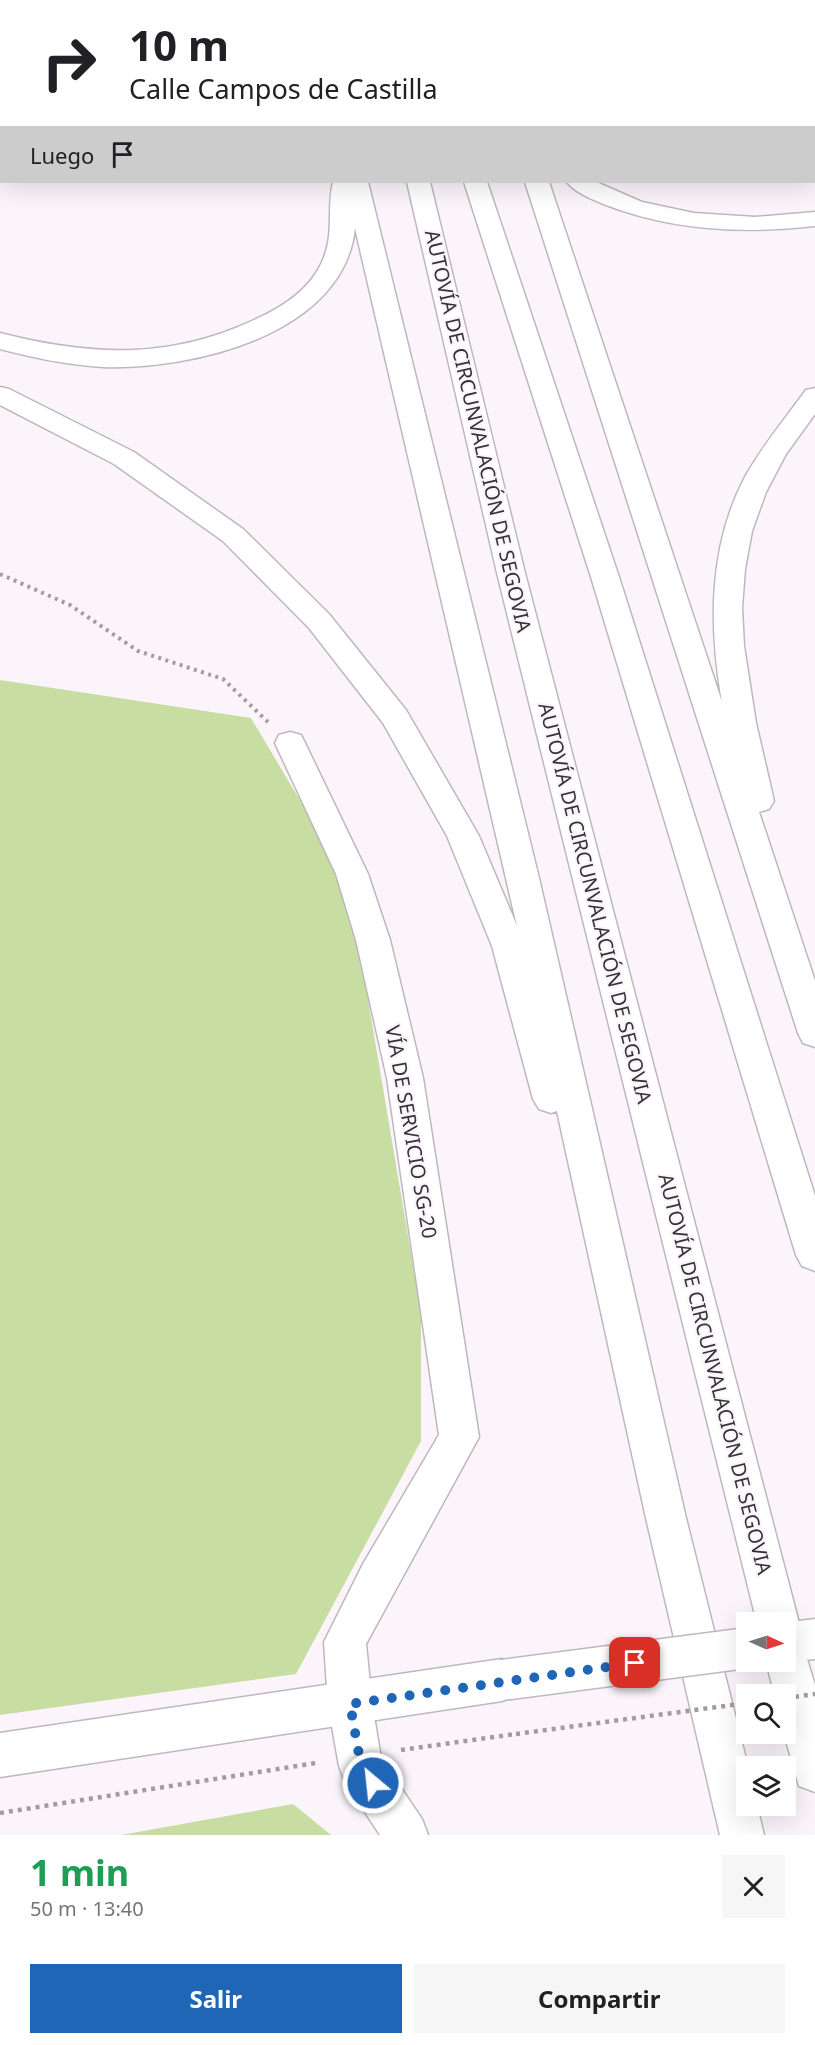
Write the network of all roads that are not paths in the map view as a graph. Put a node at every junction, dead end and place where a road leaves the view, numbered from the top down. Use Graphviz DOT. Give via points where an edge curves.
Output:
graph roads {
  1 [pos="344,183"];
  2 [pos="356,183"];
  3 [pos="418,183"];
  4 [pos="475,183"];
  5 [pos="537,183"];
  6 [pos="581,183"];
  7 [pos="815,219"];
  8 [pos="0,341"];
  9 [pos="0,395"];
  10 [pos="815,396"];
  11 [pos="290,743"];
  12 [pos="798,982"];
  13 [pos="815,1033"];
  14 [pos="815,1255"];
  15 [pos="666,1518"];
  16 [pos="775,1612"];
  17 [pos="815,1639"];
  18 [pos="796,1641"];
  19 [pos="736,1649"];
  20 [pos="790,1672"];
  21 [pos="350,1704"];
  22 [pos="0,1755"];
  23 [pos="815,1770"];
  24 [pos="406,1835"];
  25 [pos="741,1835"];
  1 -- 8 [label="main road" via="344,234 327,277 287,314 262,327 210,347 138,359 58,356"];
  2 -- 15 [label="main road" via="523,878"];
  3 -- 16 [label="main road, AUTOVÍA DE CIRCUNVALACIÓN DE SEGOVIA" via="514,585"];
  4 -- 14 [label="main road" via="605,577"];
  5 -- 12 [label="main road"];
  6 -- 7 [label="main road" via="635,206 692,221 740,224"];
  9 -- 15 [label="main road" via="124,458 233,535 319,621 395,717 463,836 509,945"];
  10 -- 12 [label="main road" via="753,490 736,533 726,620 743,732"];
  11 -- 21 [label="main road, VÍA DE SERVICIO SG-20" via="352,874 373,940 405,1078 459,1437 345,1642"];
  12 -- 13 [label="main road"];
  15 -- 25 [label="main road"];
  17 -- 18 [label="main road"];
  19 -- 21 [label="main road, bridge"];
  20 -- 23 [label="main road"];
  21 -- 22 [label="main road"];
  21 -- 24 [label="main road, VÍA DE SERVICIO SG-20" via="361,1766"];
}
